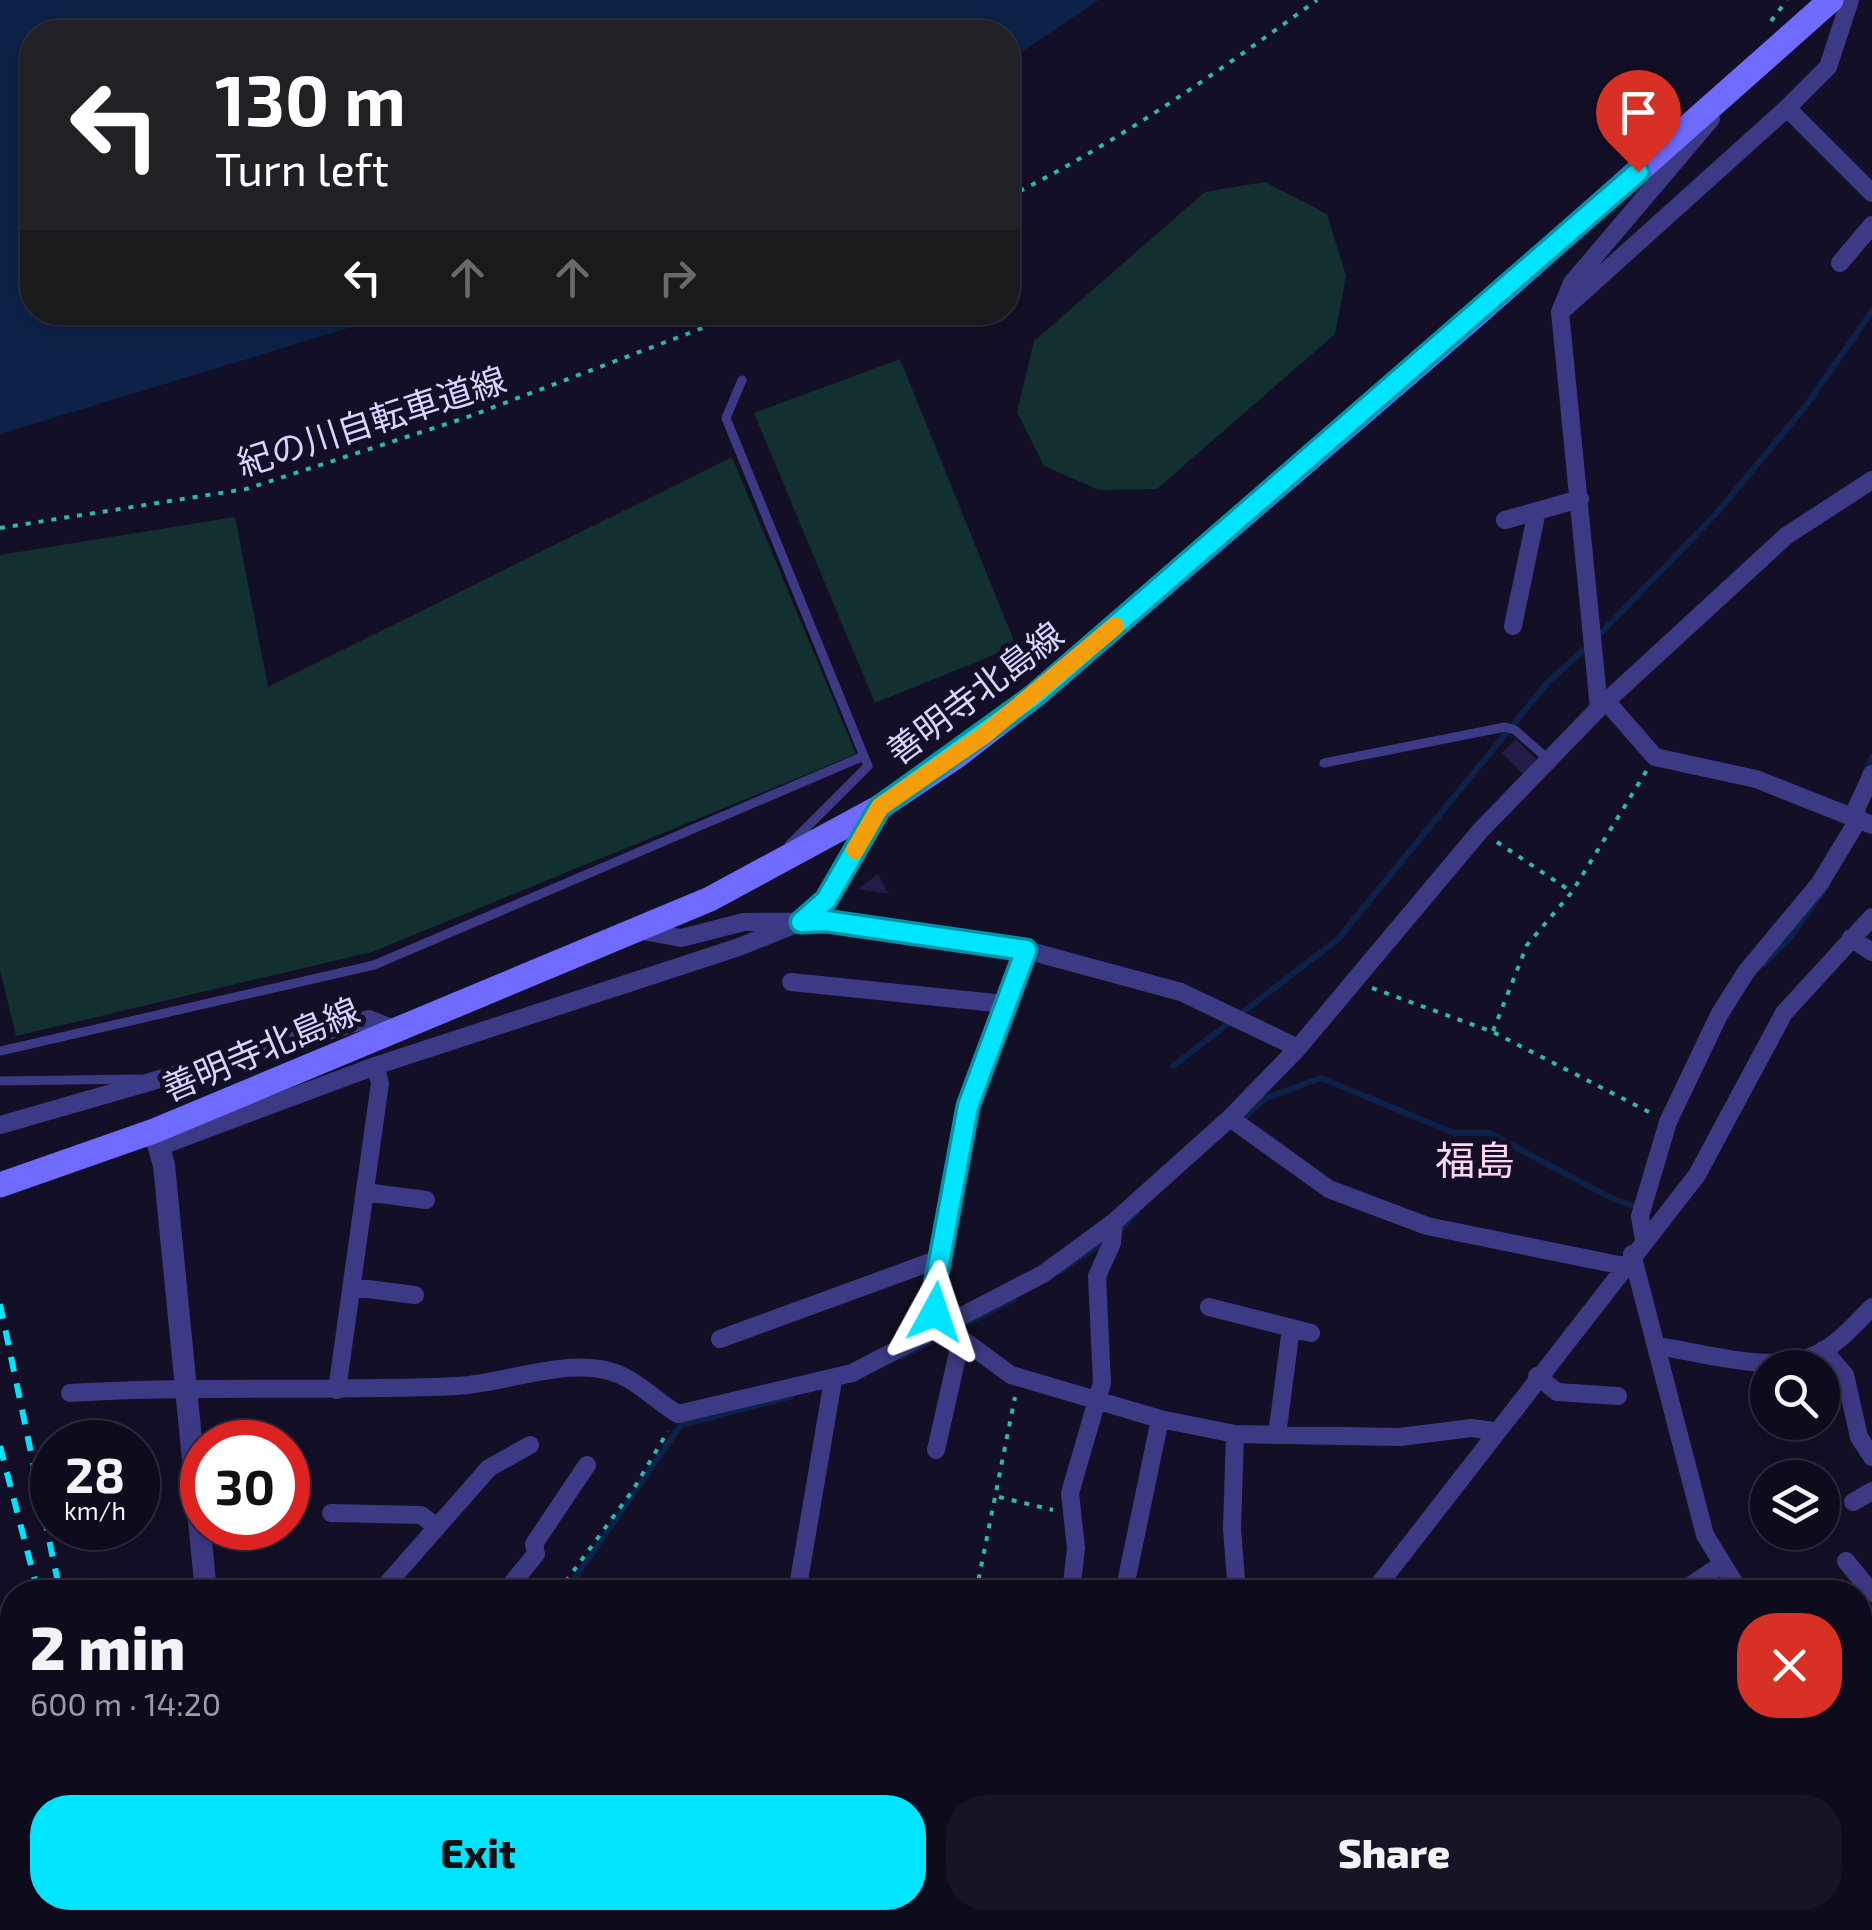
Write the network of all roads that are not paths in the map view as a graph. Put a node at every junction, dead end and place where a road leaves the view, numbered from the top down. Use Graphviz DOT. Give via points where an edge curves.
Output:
graph roads {
  1 [pos="1831,0"];
  2 [pos="1850,0"];
  3 [pos="1748,75"];
  4 [pos="1787,108"];
  5 [pos="1872,193"];
  6 [pos="1872,225"];
  7 [pos="1840,264"];
  8 [pos="1560,312"];
  9 [pos="742,380"];
  10 [pos="1872,480"];
  11 [pos="1580,499"];
  12 [pos="1538,511"];
  13 [pos="1504,520"];
  14 [pos="1512,626"];
  15 [pos="1603,705"];
  16 [pos="864,756"];
  17 [pos="1549,760"];
  18 [pos="1324,763"];
  19 [pos="1872,774"];
  20 [pos="880,807"];
  21 [pos="1865,822"];
  22 [pos="766,869"];
  23 [pos="1872,917"];
  24 [pos="801,922"];
  25 [pos="637,930"];
  26 [pos="1851,938"];
  27 [pos="1026,950"];
  28 [pos="1872,952"];
  29 [pos="791,982"];
  30 [pos="1005,1004"];
  31 [pos="394,1029"];
  32 [pos="1298,1048"];
  33 [pos="0,1050"];
  34 [pos="375,1066"];
  35 [pos="157,1080"];
  36 [pos="0,1081"];
  37 [pos="1234,1122"];
  38 [pos="0,1125"];
  39 [pos="158,1139"];
  40 [pos="0,1185"];
  41 [pos="365,1192"];
  42 [pos="426,1200"];
  43 [pos="1113,1232"];
  44 [pos="1634,1253"];
  45 [pos="940,1259"];
  46 [pos="352,1287"];
  47 [pos="416,1296"];
  48 [pos="1209,1307"];
  49 [pos="1872,1307"];
  50 [pos="1291,1328"];
  51 [pos="953,1333"];
  52 [pos="1310,1333"];
  53 [pos="720,1340"];
  54 [pos="1656,1346"];
  55 [pos="1824,1350"];
  56 [pos="1750,1358"];
  57 [pos="1840,1370"];
  58 [pos="1537,1376"];
  59 [pos="833,1380"];
  60 [pos="186,1386"];
  61 [pos="338,1390"];
  62 [pos="70,1393"];
  63 [pos="1618,1396"];
  64 [pos="1098,1397"];
  65 [pos="1160,1419"];
  66 [pos="1494,1431"];
  67 [pos="1234,1434"];
  68 [pos="1276,1435"];
  69 [pos="530,1445"];
  70 [pos="936,1450"];
  71 [pos="1872,1456"];
  72 [pos="587,1465"];
  73 [pos="1872,1491"];
  74 [pos="1854,1502"];
  75 [pos="331,1513"];
  76 [pos="437,1527"];
  77 [pos="1846,1561"];
  78 [pos="1721,1566"];
  79 [pos="205,1580"];
  80 [pos="391,1580"];
  81 [pos="515,1580"];
  82 [pos="799,1580"];
  83 [pos="1072,1580"];
  84 [pos="1126,1580"];
  85 [pos="1237,1580"];
  86 [pos="1382,1580"];
  87 [pos="1700,1580"];
  88 [pos="1731,1580"];
  89 [pos="1861,1580"];
  1 -- 3 [label="main road, 善明寺北島線"];
  2 -- 4 [label="street" via="1828,66"];
  3 -- 8 [label="street" via="1572,283"];
  3 -- 20 [label="main road, 善明寺北島線" via="1034,696"];
  4 -- 5 [label="street"];
  4 -- 8 [label="street"];
  6 -- 7 [label="street"];
  8 -- 11 [label="street"];
  9 -- 16 [label="lane" via="726,418"];
  10 -- 15 [label="street" via="1786,536"];
  11 -- 12 [label="street"];
  11 -- 15 [label="street"];
  12 -- 13 [label="street"];
  12 -- 14 [label="street"];
  15 -- 17 [label="street"];
  15 -- 21 [label="street" via="1655,757 1756,779"];
  16 -- 22 [label="lane" via="868,766"];
  16 -- 33 [label="lane" via="374,965"];
  17 -- 18 [label="lane" via="1510,729"];
  17 -- 32 [label="street" via="1480,831"];
  19 -- 21 [label="street" via="1856,809"];
  20 -- 22 [label="main road, 善明寺北島線"];
  20 -- 24 [label="street" via="826,900"];
  21 -- 44 [label="street" via="1719,1015 1668,1122"];
  22 -- 25 [label="main road, 善明寺北島線"];
  23 -- 26 [label="street"];
  24 -- 25 [label="street" via="744,922 680,938"];
  24 -- 27 [label="street"];
  24 -- 34 [label="street"];
  25 -- 31 [label="main road, 善明寺北島線"];
  26 -- 28 [label="street"];
  26 -- 44 [label="street" via="1784,1013 1697,1175"];
  27 -- 30 [label="street"];
  27 -- 32 [label="street" via="1126,973 1239,1016"];
  29 -- 30 [label="street"];
  30 -- 45 [label="street" via="968,1106"];
  31 -- 35 [label="street" via="369,1019"];
  31 -- 39 [label="main road, 善明寺北島線"];
  32 -- 37 [label="street"];
  34 -- 39 [label="street"];
  34 -- 41 [label="street" via="380,1083"];
  35 -- 36 [label="lane"];
  35 -- 38 [label="street"];
  37 -- 43 [label="street"];
  37 -- 44 [label="street" via="1329,1189 1427,1226"];
  39 -- 40 [label="main road, 善明寺北島線"];
  39 -- 60 [label="street"];
  41 -- 42 [label="street"];
  41 -- 46 [label="street"];
  43 -- 51 [label="street"];
  43 -- 64 [label="street" via="1097,1276"];
  44 -- 54 [label="street"];
  44 -- 58 [label="street"];
  45 -- 51 [label="street" via="933,1299"];
  45 -- 53 [label="street"];
  46 -- 47 [label="street"];
  46 -- 61 [label="street"];
  48 -- 50 [label="street"];
  49 -- 55 [label="street"];
  50 -- 52 [label="street"];
  50 -- 68 [label="street"];
  51 -- 59 [label="street"];
  51 -- 64 [label="street" via="1020,1376"];
  51 -- 70 [label="street"];
  54 -- 56 [label="street"];
  54 -- 78 [label="street" via="1705,1535"];
  57 -- 71 [label="street" via="1858,1437"];
  58 -- 63 [label="street" via="1557,1392"];
  58 -- 66 [label="street"];
  59 -- 61 [label="street" via="678,1414 634,1380 601,1369 488,1384"];
  59 -- 82 [label="street"];
  60 -- 61 [label="street"];
  60 -- 62 [label="street"];
  60 -- 79 [label="street"];
  64 -- 65 [label="street"];
  64 -- 83 [label="street" via="1070,1492"];
  65 -- 67 [label="street"];
  65 -- 84 [label="street"];
  66 -- 68 [label="street"];
  66 -- 86 [label="street"];
  67 -- 68 [label="street"];
  67 -- 85 [label="street"];
  69 -- 76 [label="street" via="489,1468"];
  72 -- 81 [label="street"];
  73 -- 74 [label="street"];
  75 -- 76 [label="street" via="421,1514"];
  76 -- 80 [label="street"];
  77 -- 89 [label="street"];
  78 -- 87 [label="street"];
  78 -- 88 [label="street"];
}
